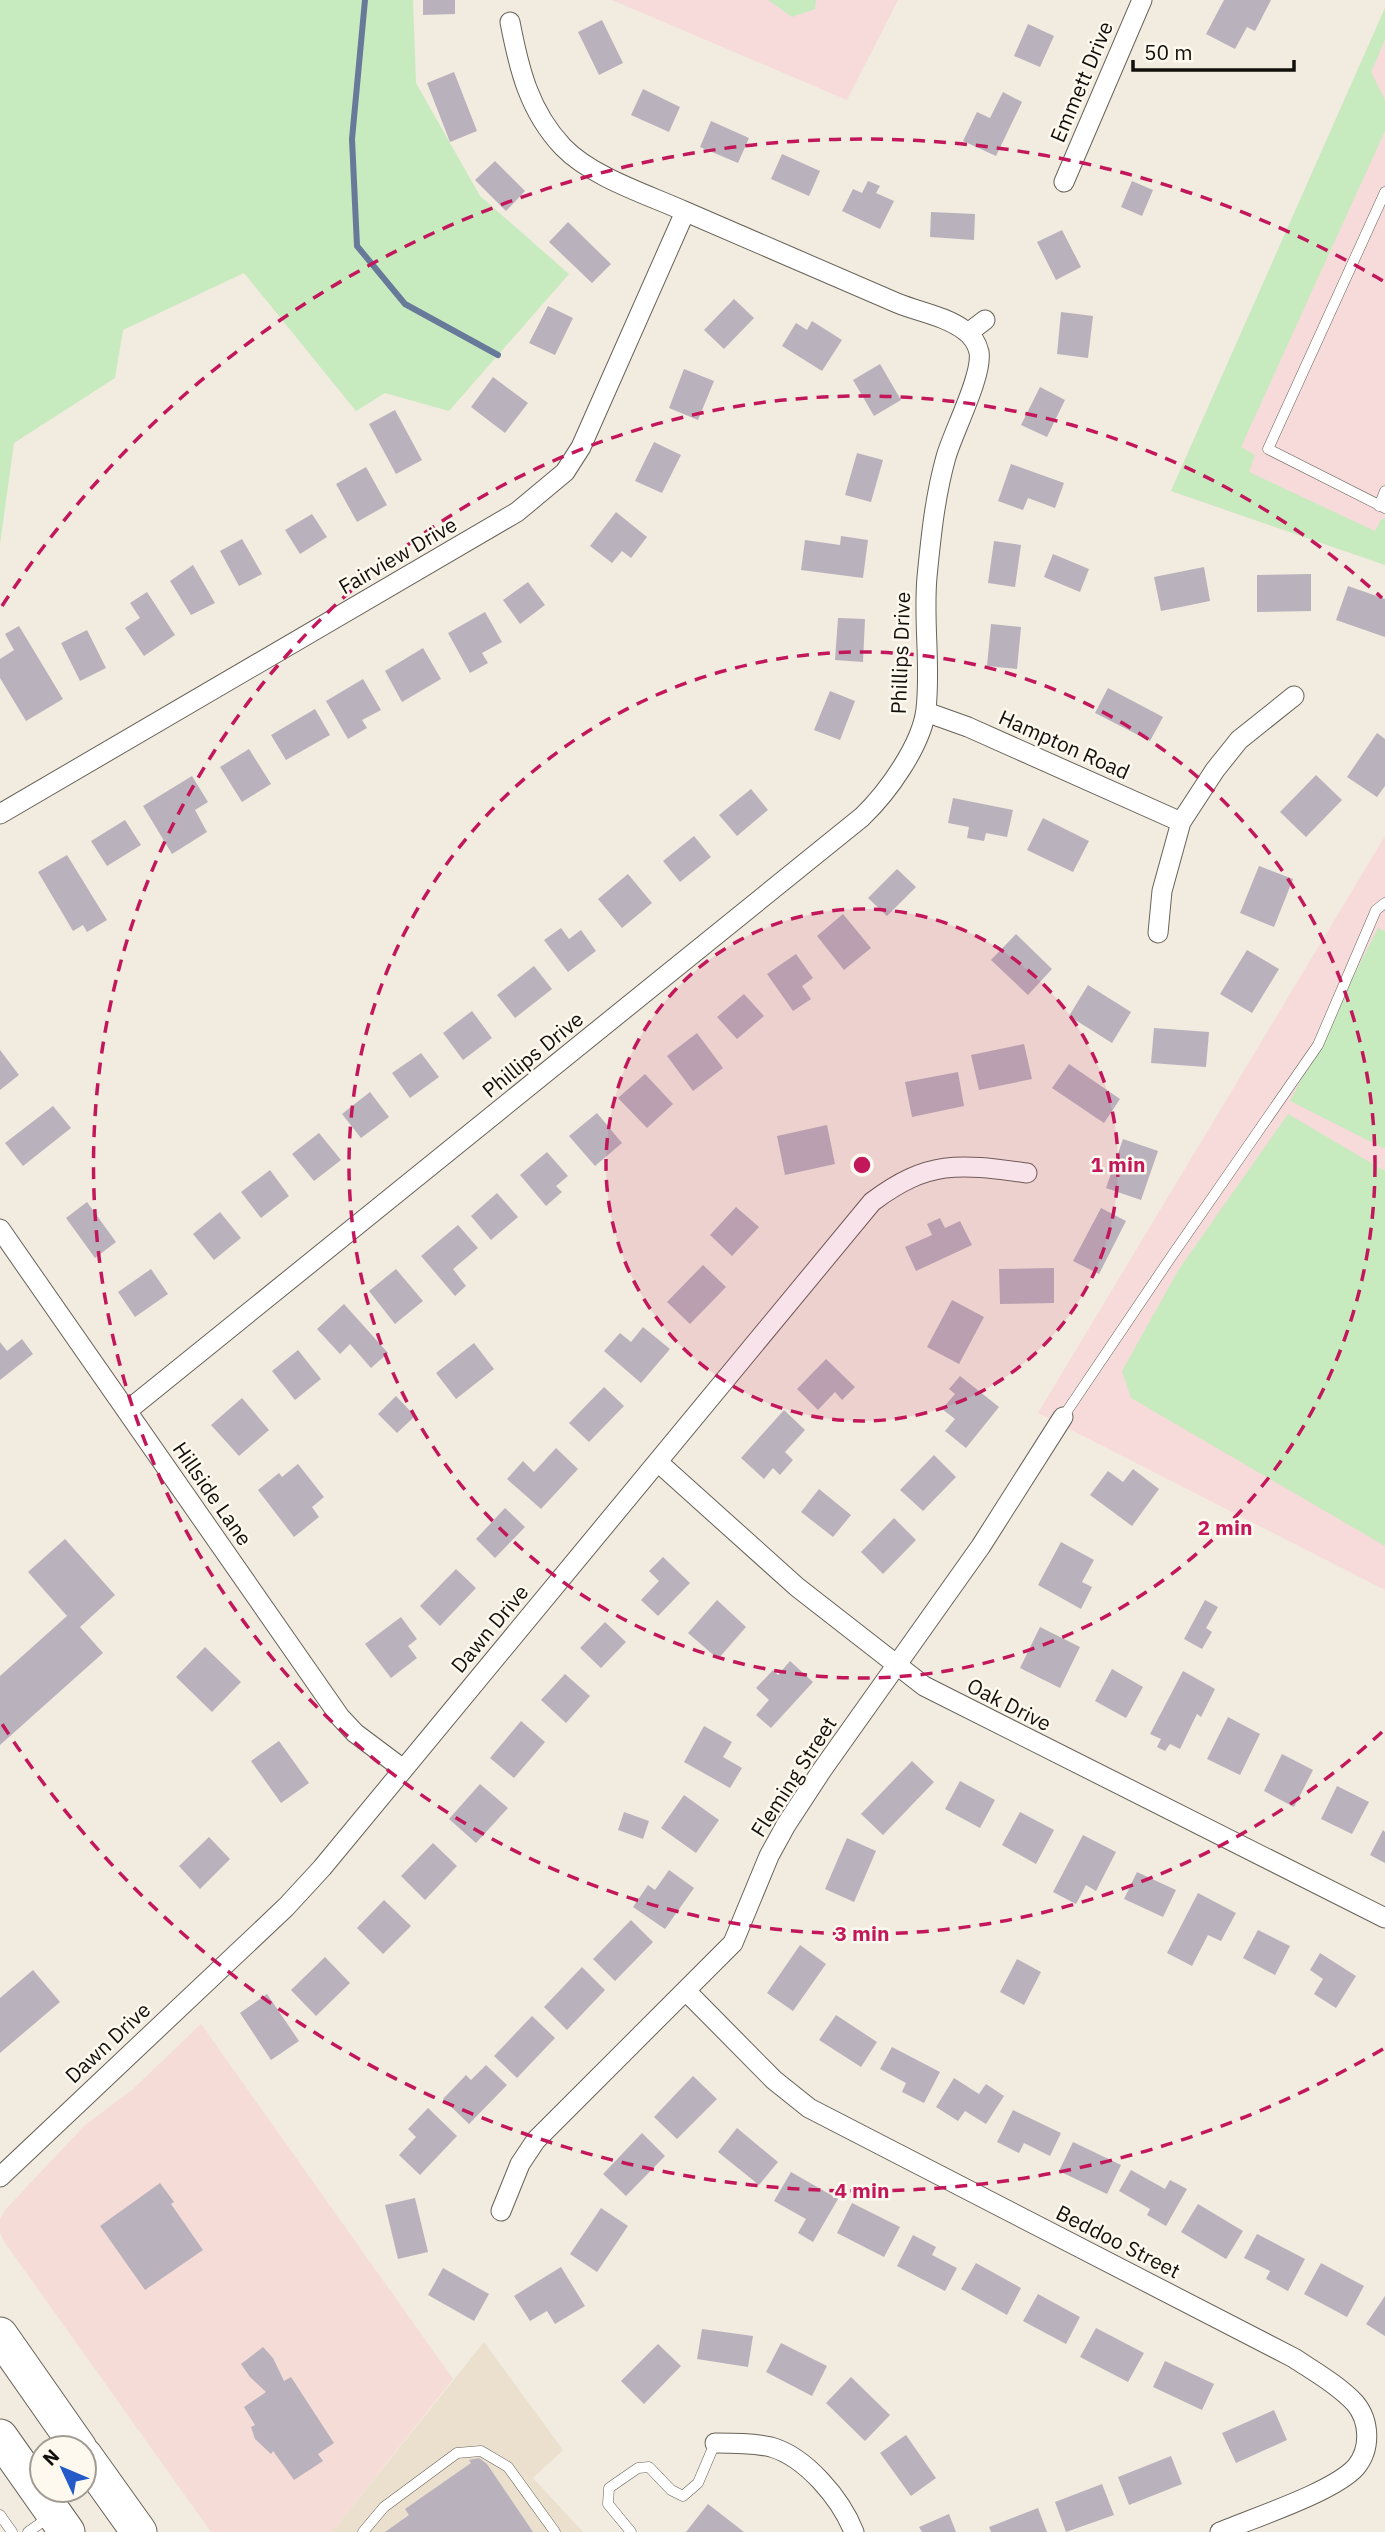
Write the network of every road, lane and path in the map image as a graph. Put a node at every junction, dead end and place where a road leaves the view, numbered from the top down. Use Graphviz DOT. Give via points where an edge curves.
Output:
graph roads {
  1 [pos="1143,0"];
  2 [pos="510,22"];
  3 [pos="1064,182"];
  4 [pos="1385,192"];
  5 [pos="685,212"];
  6 [pos="985,320"];
  7 [pos="968,333"];
  8 [pos="1385,491"];
  9 [pos="1382,507"];
  10 [pos="1294,696"];
  11 [pos="926,712"];
  12 [pos="0,814"];
  13 [pos="1181,822"];
  14 [pos="1385,903"];
  15 [pos="1158,933"];
  16 [pos="1027,1173"];
  17 [pos="0,1229"];
  18 [pos="127,1411"];
  19 [pos="1063,1417"];
  20 [pos="659,1463"];
  21 [pos="897,1666"];
  22 [pos="402,1769"];
  23 [pos="1385,1918"];
  24 [pos="686,1991"];
  25 [pos="0,2177"];
  26 [pos="501,2211"];
  27 [pos="0,2335"];
  28 [pos="69,2434"];
  29 [pos="0,2437"];
  30 [pos="715,2443"];
  31 [pos="98,2475"];
  32 [pos="0,2515"];
  33 [pos="50,2526"];
  34 [pos="12,2532"];
  35 [pos="139,2532"];
  36 [pos="363,2532"];
  37 [pos="555,2532"];
  38 [pos="631,2532"];
  39 [pos="854,2532"];
  40 [pos="1220,2532"];
  1 -- 3 [label="street, Emmett Drive"];
  2 -- 5 [label="street" via="523,84 548,130 565,149 583,164"];
  4 -- 9 [label="lane" via="1268,449"];
  5 -- 7 [label="street"];
  5 -- 12 [label="street, Fairview Drive" via="581,447 565,472 535,499 452,552"];
  6 -- 7 [label="street"];
  7 -- 11 [label="street, Phillips Drive" via="980,354 947,456 932,522 926,582"];
  8 -- 9 [label="lane"];
  10 -- 13 [label="street" via="1239,740"];
  11 -- 13 [label="street, Hampton Road"];
  11 -- 18 [label="street, Phillips Drive" via="895,779 862,817"];
  13 -- 15 [label="street" via="1162,891"];
  14 -- 19 [label="lane" via="1376,910 1318,1045"];
  16 -- 20 [label="street, Dawn Drive" via="950,1166 893,1186 872,1202"];
  17 -- 18 [label="street, Hillside Lane"];
  18 -- 22 [label="street, Hillside Lane" via="340,1717"];
  19 -- 21 [label="street, Fleming Street"];
  20 -- 21 [label="street, Oak Drive" via="797,1587"];
  20 -- 22 [label="street, Dawn Drive"];
  21 -- 23 [label="street, Oak Drive" via="923,1686"];
  21 -- 24 [label="street, Fleming Street" via="786,1825 733,1943"];
  22 -- 25 [label="street, Dawn Drive" via="286,1907"];
  24 -- 26 [label="street, Fleming Street" via="536,2140 520,2164"];
  24 -- 40 [label="street, Beddoo Street" via="774,2080 809,2108 1294,2358 1354,2402 1362,2413 1367,2437 1355,2469 1335,2484"];
  27 -- 28 [label="highway"];
  29 -- 33 [label="highway"];
  30 -- 38 [label="lane" via="698,2483 683,2496 649,2467 638,2468 609,2488 608,2504"];
  30 -- 39 [label="street" via="747,2443 792,2457 823,2483"];
  31 -- 35 [label="highway"];
  32 -- 34 [label="lane"];
  36 -- 37 [label="lane" via="384,2507 457,2452 481,2451 508,2467"];
}
